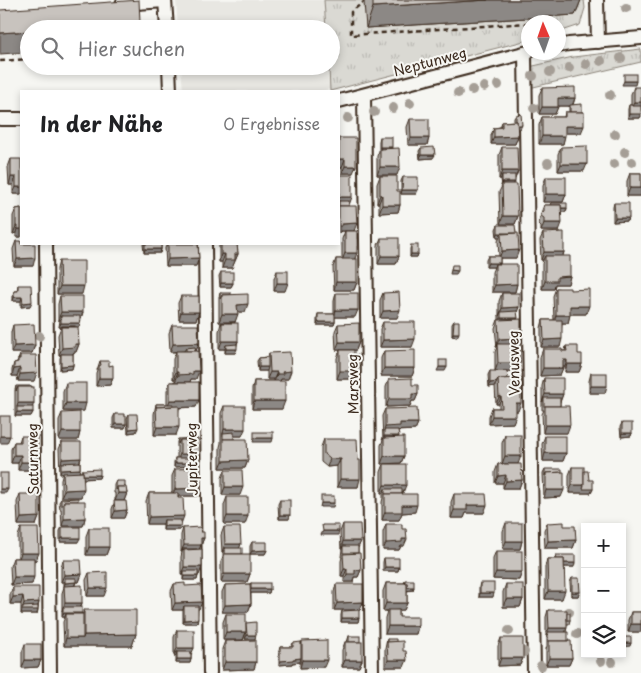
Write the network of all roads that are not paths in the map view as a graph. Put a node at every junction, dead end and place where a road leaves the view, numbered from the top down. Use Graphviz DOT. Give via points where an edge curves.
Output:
graph roads {
  1 [pos="165,0"];
  2 [pos="597,0"];
  3 [pos="106,5"];
  4 [pos="166,20"];
  5 [pos="641,38"];
  6 [pos="598,42"];
  7 [pos="566,45"];
  8 [pos="521,54"];
  9 [pos="527,60"];
  10 [pos="169,75"];
  11 [pos="170,90"];
  12 [pos="364,95"];
  13 [pos="340,100"];
  14 [pos="0,119"];
  15 [pos="20,119"];
  16 [pos="46,245"];
  17 [pos="205,245"];
  18 [pos="50,673"];
  19 [pos="210,673"];
  20 [pos="372,673"];
  21 [pos="534,673"];
  1 -- 3 [label="street"];
  1 -- 4 [label="street"];
  2 -- 6 [label="street"];
  5 -- 6 [label="street"];
  6 -- 7 [label="street"];
  8 -- 12 [label="street, Neptunweg"];
  9 -- 21 [label="street, Venusweg"];
  10 -- 11 [label="street"];
  12 -- 13 [label="street, Neptunweg"];
  12 -- 20 [label="street, Marsweg"];
  14 -- 15 [label="street"];
  16 -- 18 [label="street, Saturnweg"];
  17 -- 19 [label="street, Jupiterweg"];
}
